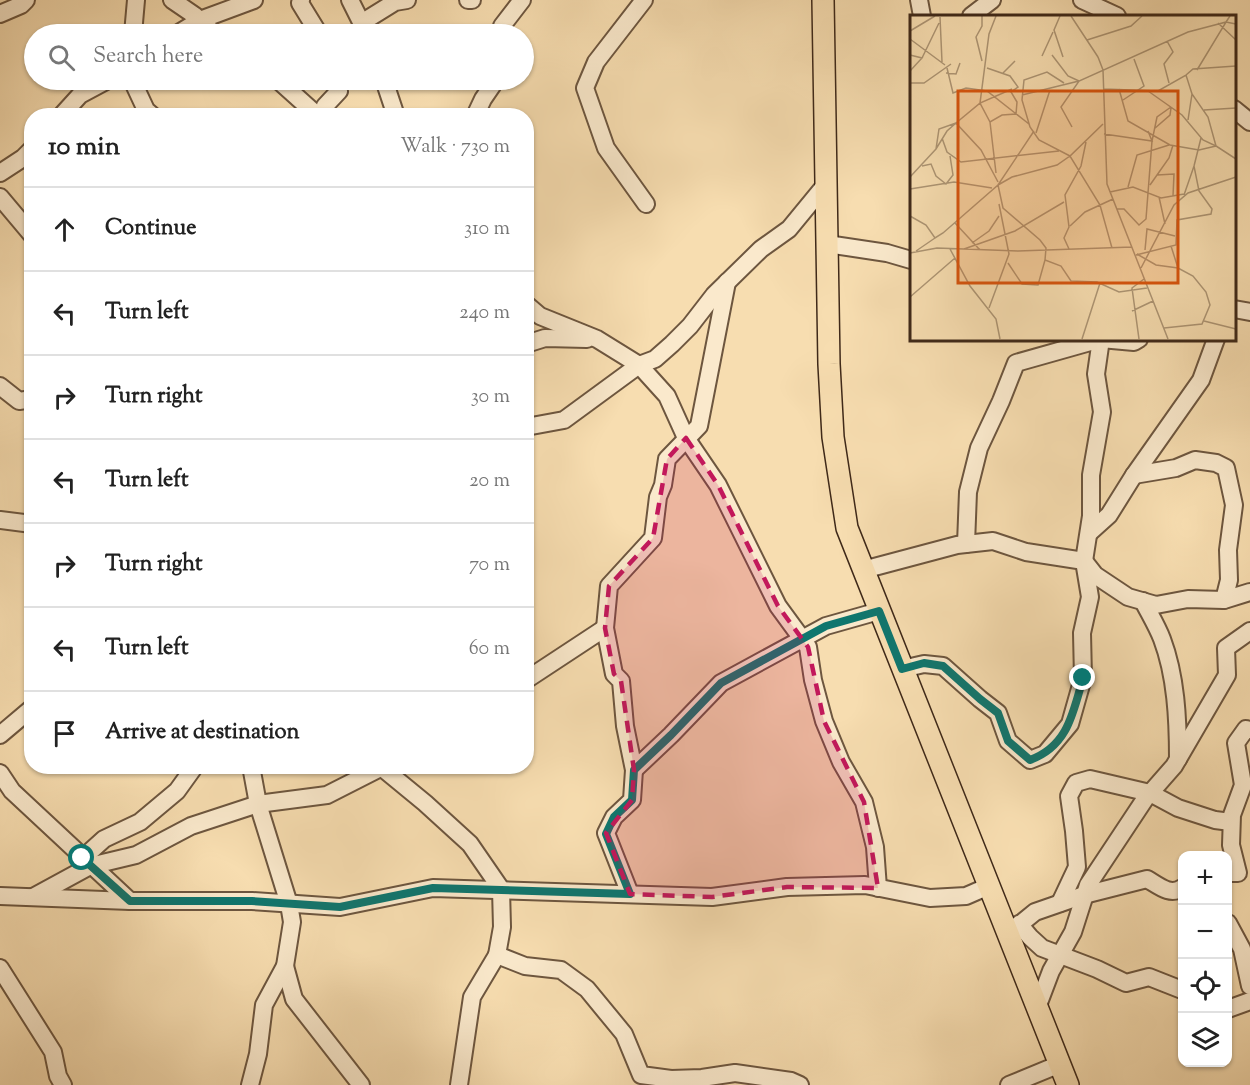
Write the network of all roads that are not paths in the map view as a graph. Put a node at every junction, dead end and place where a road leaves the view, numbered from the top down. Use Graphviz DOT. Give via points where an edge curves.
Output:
graph roads {
  1 [pos="26,0"];
  2 [pos="136,0"];
  3 [pos="172,0"];
  4 [pos="254,0"];
  5 [pos="302,0"];
  6 [pos="350,0"];
  7 [pos="363,0"];
  8 [pos="407,0"];
  9 [pos="522,0"];
  10 [pos="644,0"];
  11 [pos="823,0"];
  12 [pos="918,0"];
  13 [pos="992,0"];
  14 [pos="1082,0"];
  15 [pos="0,14"];
  16 [pos="922,15"];
  17 [pos="972,15"];
  18 [pos="1115,15"];
  19 [pos="200,20"];
  20 [pos="134,24"];
  21 [pos="193,24"];
  22 [pos="204,24"];
  23 [pos="313,24"];
  24 [pos="363,24"];
  25 [pos="365,24"];
  26 [pos="371,24"];
  27 [pos="504,24"];
  28 [pos="89,90"];
  29 [pos="137,90"];
  30 [pos="289,90"];
  31 [pos="339,90"];
  32 [pos="387,90"];
  33 [pos="489,90"];
  34 [pos="68,108"];
  35 [pos="145,108"];
  36 [pos="309,108"];
  37 [pos="326,108"];
  38 [pos="393,108"];
  39 [pos="479,108"];
  40 [pos="1235,111"];
  41 [pos="1250,122"];
  42 [pos="24,157"];
  43 [pos="0,173"];
  44 [pos="826,184"];
  45 [pos="0,196"];
  46 [pos="646,204"];
  47 [pos="24,225"];
  48 [pos="827,244"];
  49 [pos="910,260"];
  50 [pos="727,282"];
  51 [pos="1235,309"];
  52 [pos="534,311"];
  53 [pos="1250,312"];
  54 [pos="597,339"];
  55 [pos="1097,340"];
  56 [pos="1101,340"];
  57 [pos="1112,340"];
  58 [pos="1137,340"];
  59 [pos="1216,340"];
  60 [pos="534,341"];
  61 [pos="639,365"];
  62 [pos="0,386"];
  63 [pos="24,400"];
  64 [pos="534,426"];
  65 [pos="686,438"];
  66 [pos="1134,475"];
  67 [pos="0,520"];
  68 [pos="24,524"];
  69 [pos="1089,533"];
  70 [pos="966,544"];
  71 [pos="1084,561"];
  72 [pos="863,570"];
  73 [pos="1250,592"];
  74 [pos="1224,600"];
  75 [pos="1143,601"];
  76 [pos="879,611"];
  77 [pos="605,628"];
  78 [pos="1250,632"];
  79 [pos="802,640"];
  80 [pos="902,669"];
  81 [pos="534,675"];
  82 [pos="24,715"];
  83 [pos="1250,730"];
  84 [pos="0,735"];
  85 [pos="1178,760"];
  86 [pos="634,770"];
  87 [pos="0,773"];
  88 [pos="189,774"];
  89 [pos="252,774"];
  90 [pos="368,774"];
  91 [pos="390,774"];
  92 [pos="1150,794"];
  93 [pos="258,804"];
  94 [pos="1231,822"];
  95 [pos="86,862"];
  96 [pos="1232,873"];
  97 [pos="989,886"];
  98 [pos="879,888"];
  99 [pos="501,889"];
  100 [pos="1178,891"];
  101 [pos="630,894"];
  102 [pos="1084,895"];
  103 [pos="0,896"];
  104 [pos="32,898"];
  105 [pos="130,901"];
  106 [pos="1060,903"];
  107 [pos="289,904"];
  108 [pos="1014,929"];
  109 [pos="1232,932"];
  110 [pos="498,955"];
  111 [pos="1060,955"];
  112 [pos="285,966"];
  113 [pos="0,968"];
  114 [pos="1250,986"];
  115 [pos="1178,988"];
  116 [pos="1250,1001"];
  117 [pos="1232,1007"];
  118 [pos="1037,1008"];
  119 [pos="1060,1064"];
  120 [pos="63,1085"];
  121 [pos="250,1085"];
  122 [pos="361,1085"];
  123 [pos="459,1085"];
  124 [pos="800,1085"];
  125 [pos="1009,1085"];
  126 [pos="1068,1085"];
  1 -- 15 [label="street"];
  2 -- 20 [label="street"];
  3 -- 19 [label="street"];
  4 -- 19 [label="street"];
  5 -- 23 [label="street" via="300,3"];
  6 -- 24 [label="street"];
  7 -- 25 [label="street"];
  8 -- 26 [label="street" via="395,2"];
  9 -- 27 [label="street"];
  10 -- 46 [label="street" via="596,62 585,88 606,148"];
  11 -- 44 [label="main road"];
  12 -- 16 [label="street"];
  13 -- 17 [label="street"];
  14 -- 18 [label="street"];
  19 -- 21 [label="street"];
  19 -- 22 [label="street"];
  28 -- 34 [label="street"];
  29 -- 35 [label="street"];
  30 -- 36 [label="street"];
  31 -- 37 [label="street"];
  32 -- 38 [label="street"];
  33 -- 39 [label="street"];
  40 -- 41 [label="street"];
  42 -- 43 [label="street"];
  44 -- 48 [label="main road"];
  44 -- 50 [label="street" via="789,229"];
  45 -- 47 [label="street"];
  48 -- 49 [label="street"];
  48 -- 72 [label="main road" via="833,437 847,528"];
  50 -- 61 [label="street" via="672,344 655,359"];
  50 -- 65 [label="street" via="699,426"];
  51 -- 53 [label="street"];
  52 -- 54 [label="street"];
  54 -- 60 [label="street" via="545,338"];
  54 -- 61 [label="street"];
  55 -- 70 [label="street" via="1016,363 979,448 968,492"];
  56 -- 69 [label="street" via="1096,374 1101,412 1091,475"];
  57 -- 58 [label="street"];
  59 -- 66 [label="street" via="1201,380"];
  61 -- 64 [label="street" via="564,420"];
  61 -- 65 [label="street" via="667,396"];
  62 -- 63 [label="street" via="19,401"];
  65 -- 77 [label="street" via="667,459 653,538 609,586"];
  65 -- 79 [label="street" via="718,485 778,606"];
  66 -- 69 [label="street" via="1109,515"];
  66 -- 74 [label="street" via="1176,468 1196,460 1226,468 1234,505"];
  67 -- 68 [label="street"];
  69 -- 71 [label="street"];
  70 -- 71 [label="street" via="993,541 1026,552"];
  70 -- 72 [label="street"];
  71 -- 75 [label="street" via="1095,575 1128,597"];
  71 -- 80 [label="street" via="1090,597 1082,633 1083,678 1070,724 1045,754 1030,760 1023,754 1008,741 998,713 943,666 924,663"];
  72 -- 76 [label="main road"];
  73 -- 74 [label="street"];
  74 -- 75 [label="street" via="1188,599 1156,605"];
  75 -- 85 [label="street" via="1162,638 1170,668"];
  76 -- 79 [label="street" via="826,626"];
  76 -- 80 [label="main road"];
  77 -- 81 [label="street"];
  77 -- 86 [label="street" via="614,674 621,681"];
  78 -- 85 [label="street" via="1226,648 1227,675"];
  79 -- 86 [label="street" via="721,683"];
  79 -- 98 [label="street" via="808,647 824,721 864,802 875,847"];
  80 -- 97 [label="main road"];
  82 -- 84 [label="street"];
  83 -- 94 [label="street" via="1246,729 1236,743 1242,785"];
  85 -- 92 [label="street"];
  86 -- 101 [label="street" via="632,800 614,817 606,834"];
  87 -- 95 [label="street" via="12,791"];
  88 -- 95 [label="street" via="177,791 140,822 104,839"];
  89 -- 93 [label="street"];
  90 -- 93 [label="street" via="327,795"];
  91 -- 99 [label="street" via="470,844"];
  92 -- 94 [label="street" via="1178,808"];
  92 -- 102 [label="street"];
  92 -- 106 [label="street" via="1090,779 1076,783 1069,796 1077,867"];
  93 -- 95 [label="street" via="191,826 136,855"];
  93 -- 107 [label="street"];
  94 -- 96 [label="street" via="1231,845 1238,873"];
  95 -- 104 [label="street"];
  95 -- 105 [label="street"];
  97 -- 98 [label="street" via="966,896 930,898"];
  97 -- 108 [label="main road"];
  98 -- 101 [label="street" via="787,887 712,897"];
  99 -- 101 [label="street"];
  99 -- 107 [label="street" via="433,888 340,907"];
  99 -- 110 [label="street"];
  100 -- 102 [label="street" via="1168,892 1147,879"];
  102 -- 106 [label="street"];
  102 -- 111 [label="street" via="1073,932"];
  103 -- 104 [label="street"];
  104 -- 105 [label="street"];
  105 -- 107 [label="street"];
  106 -- 108 [label="street" via="1035,912"];
  107 -- 112 [label="street" via="292,922"];
  108 -- 111 [label="street" via="1041,948"];
  108 -- 118 [label="main road"];
  109 -- 114 [label="street" via="1242,949"];
  110 -- 123 [label="street" via="472,997"];
  110 -- 124 [label="street" via="525,966 561,970 587,989 624,1034 641,1075 671,1079 735,1073"];
  111 -- 115 [label="street" via="1126,983 1149,977"];
  111 -- 118 [label="street"];
  112 -- 121 [label="street" via="264,1005"];
  112 -- 122 [label="street" via="294,999"];
  113 -- 120 [label="street" via="53,1052"];
  116 -- 117 [label="street"];
  118 -- 119 [label="main road"];
  119 -- 125 [label="street"];
  119 -- 126 [label="main road"];
}
